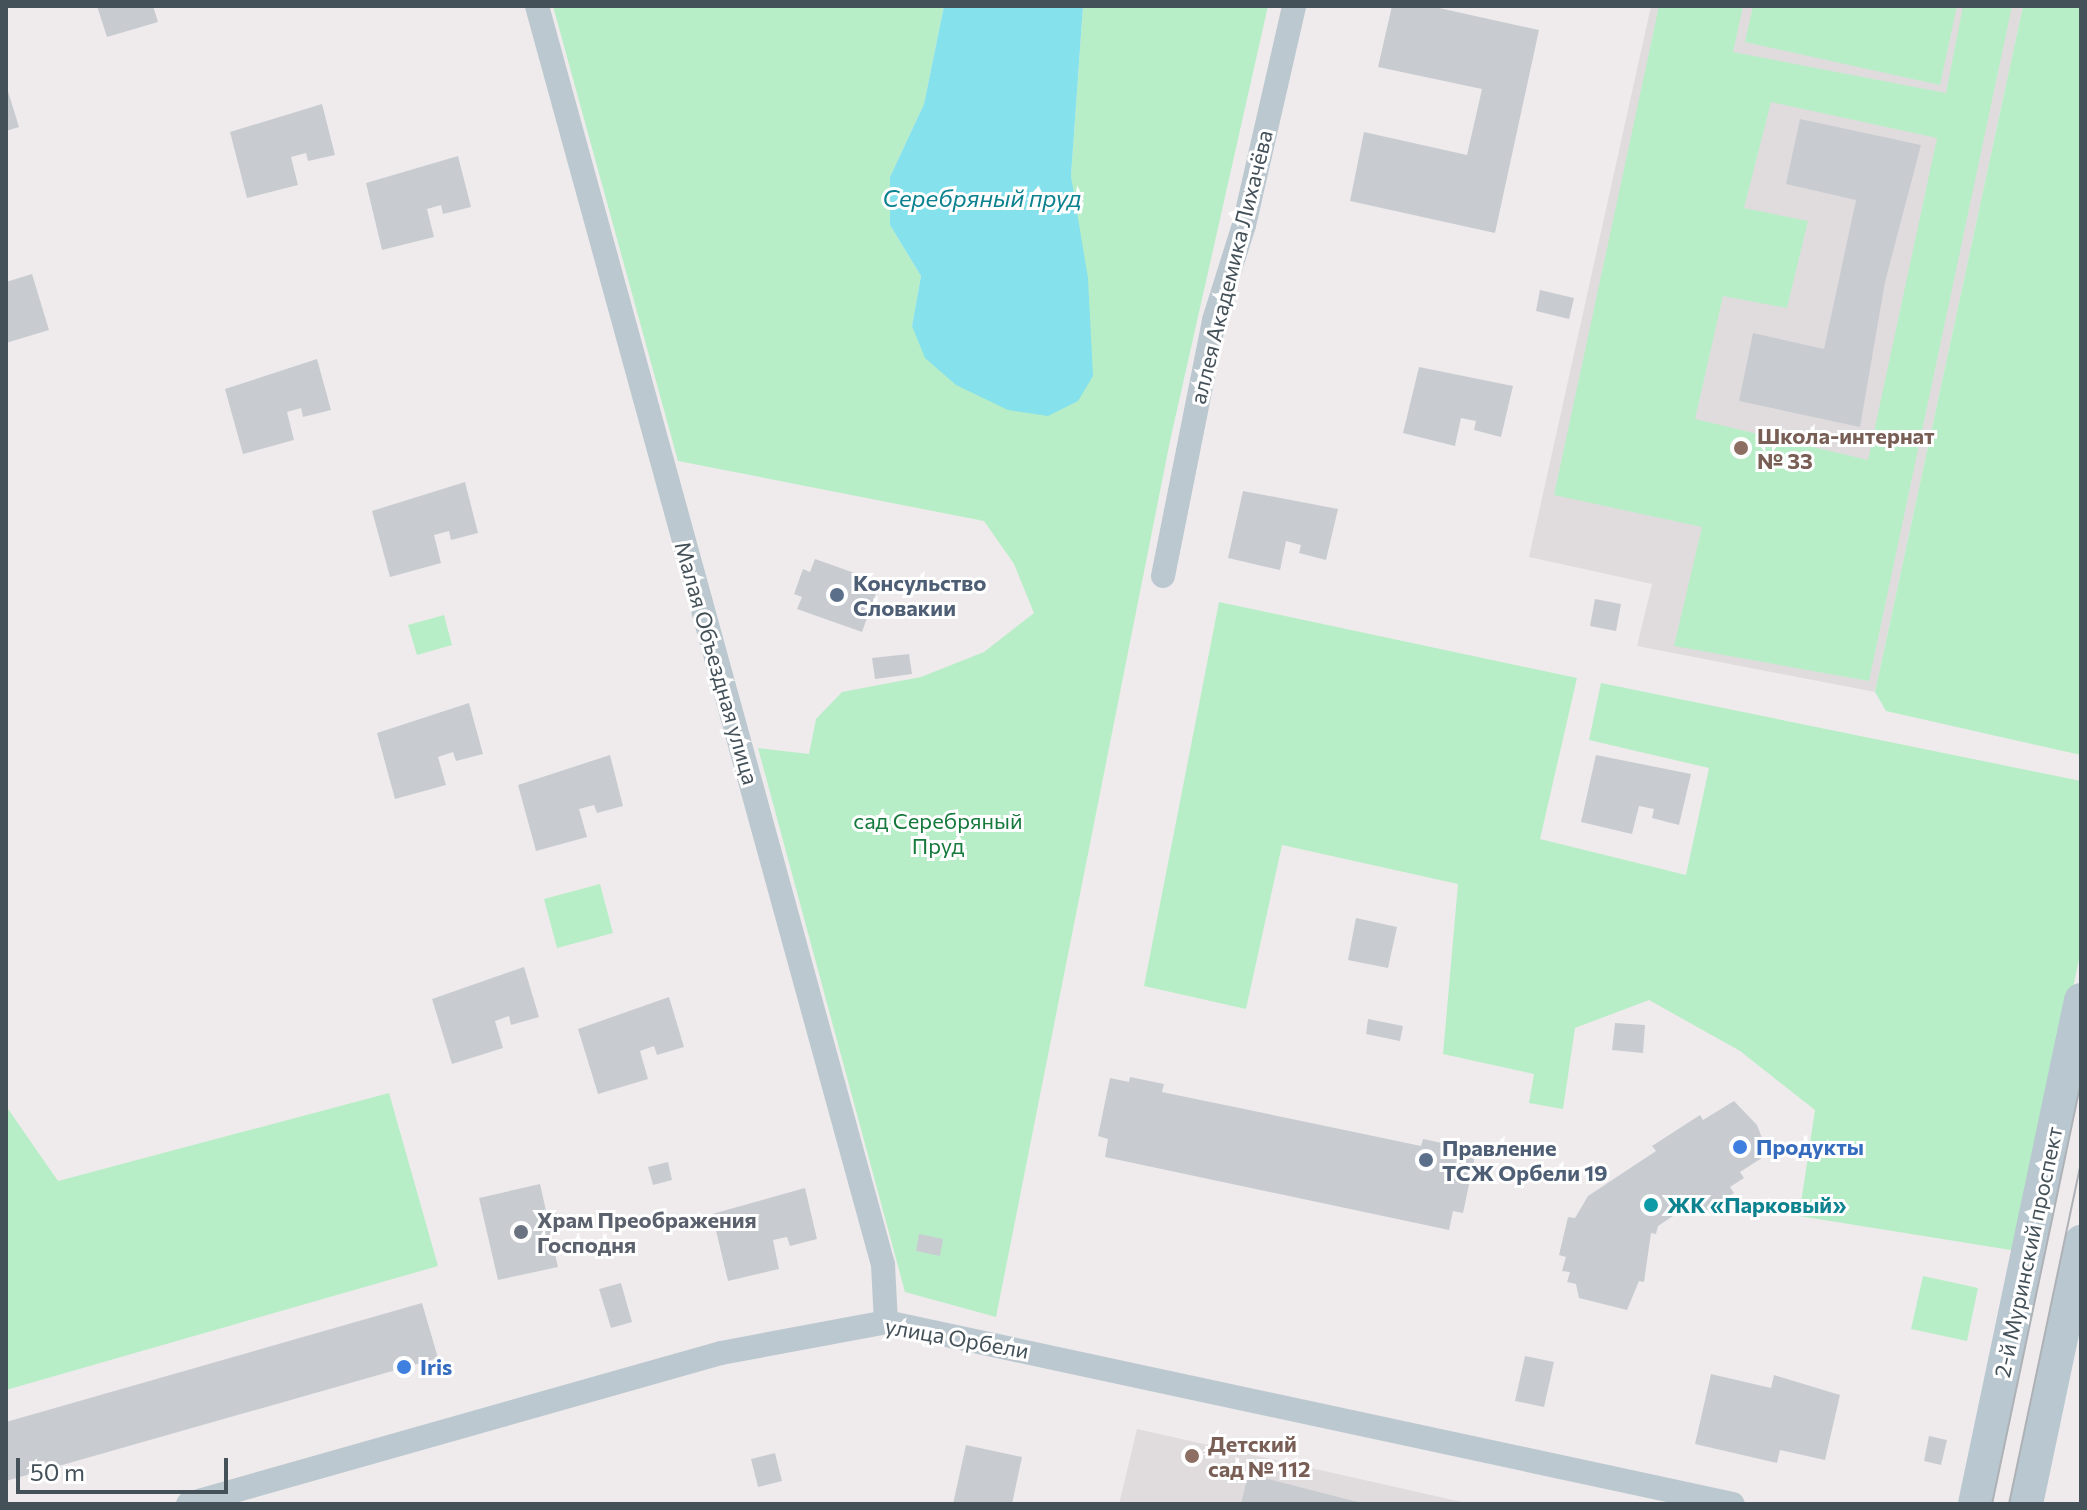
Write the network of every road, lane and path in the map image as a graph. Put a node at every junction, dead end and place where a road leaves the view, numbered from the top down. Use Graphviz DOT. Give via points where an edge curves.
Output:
graph roads {
  1 [pos="537,6"];
  2 [pos="1294,6"];
  3 [pos="1163,576"];
  4 [pos="2081,1000"];
  5 [pos="2081,1242"];
  6 [pos="886,1322"];
  7 [pos="188,1504"];
  8 [pos="1733,1504"];
  9 [pos="1975,1504"];
  10 [pos="2026,1504"];
  1 -- 6 [label="street, Малая Объездная улица" via="883,1265"];
  2 -- 3 [label="street, аллея Академика Лихачёва" via="1244,225 1214,320"];
  4 -- 9 [label="main road, 2-й Муринский проспект"];
  5 -- 10 [label="main road"];
  6 -- 7 [label="street, улица Орбели" via="721,1353"];
  6 -- 8 [label="street, улица Орбели"];
}
